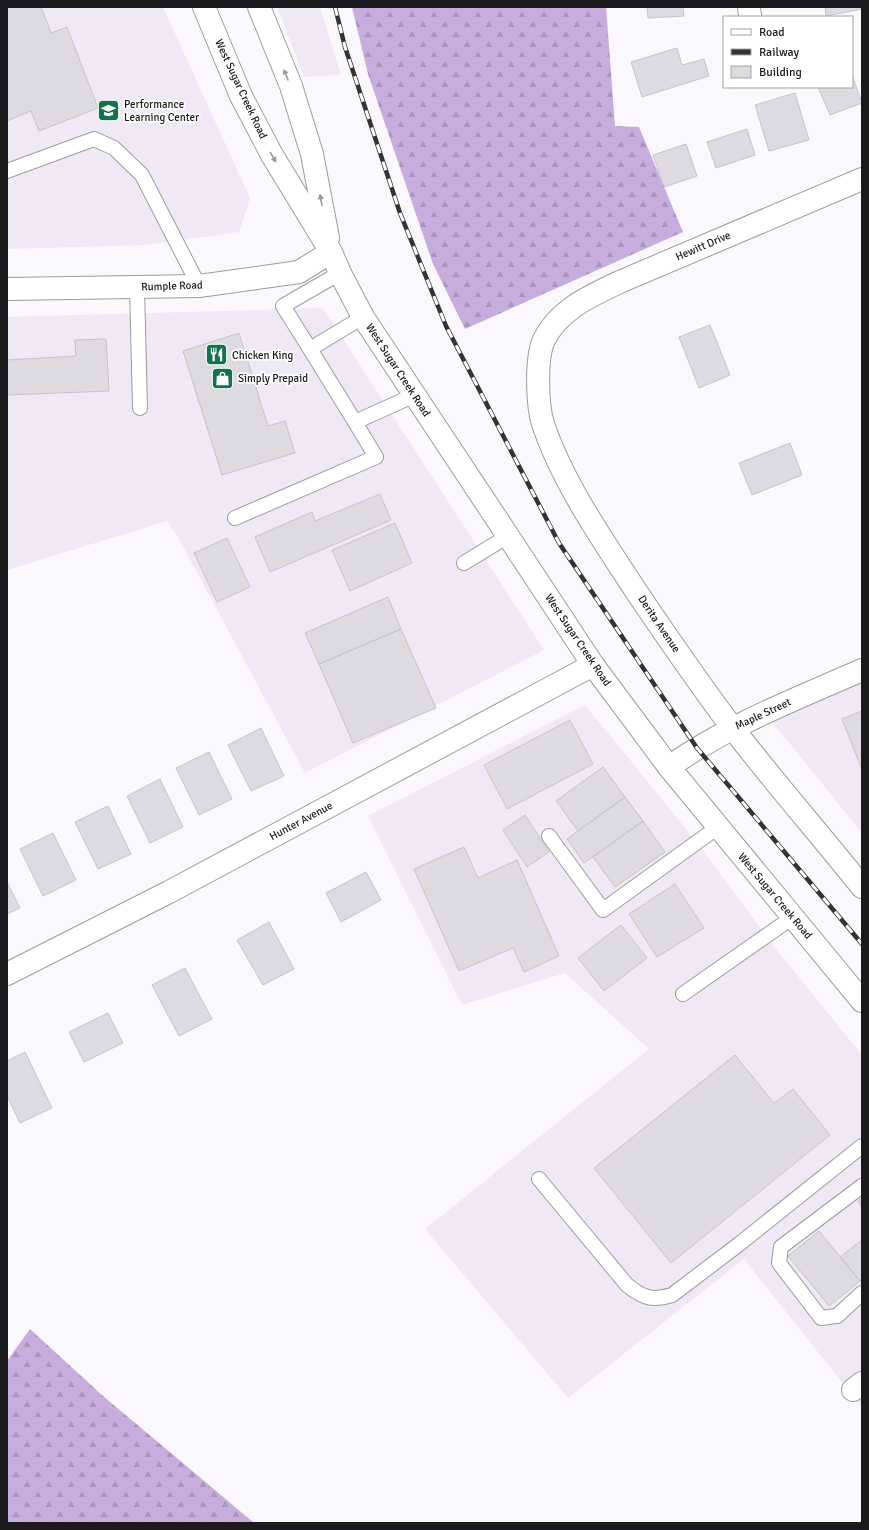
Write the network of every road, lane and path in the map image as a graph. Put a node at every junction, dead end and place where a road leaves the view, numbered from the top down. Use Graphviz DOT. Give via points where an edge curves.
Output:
graph roads {
  1 [pos="204,7"];
  2 [pos="259,7"];
  3 [pos="7,171"];
  4 [pos="862,179"];
  5 [pos="331,252"];
  6 [pos="340,273"];
  7 [pos="199,286"];
  8 [pos="137,287"];
  9 [pos="7,289"];
  10 [pos="363,317"];
  11 [pos="551,327"];
  12 [pos="310,349"];
  13 [pos="415,395"];
  14 [pos="140,408"];
  15 [pos="355,422"];
  16 [pos="235,518"];
  17 [pos="508,536"];
  18 [pos="464,563"];
  19 [pos="593,665"];
  20 [pos="862,670"];
  21 [pos="733,728"];
  22 [pos="669,767"];
  23 [pos="718,827"];
  24 [pos="549,836"];
  25 [pos="862,886"];
  26 [pos="793,917"];
  27 [pos="7,974"];
  28 [pos="683,994"];
  29 [pos="862,1001"];
  30 [pos="862,1146"];
  31 [pos="539,1179"];
  32 [pos="862,1186"];
  33 [pos="861,1296"];
  1 -- 5 [label="street, West Sugar Creek Road, one-way" via="245,103 272,155"];
  5 -- 2 [label="street, West Sugar Creek Road, one-way" via="312,154 290,86"];
  3 -- 7 [label="lane" via="94,139 114,148 142,175"];
  4 -- 11 [label="street, Hewitt Drive" via="622,281 568,310"];
  5 -- 6 [label="street, West Sugar Creek Road"];
  5 -- 7 [label="street, Rumple Road" via="299,272"];
  6 -- 10 [label="street, West Sugar Creek Road"];
  6 -- 12 [label="lane" via="283,306"];
  7 -- 8 [label="street, Rumple Road"];
  8 -- 9 [label="street, Rumple Road"];
  8 -- 14 [label="lane"];
  10 -- 12 [label="lane"];
  10 -- 13 [label="street, West Sugar Creek Road"];
  11 -- 21 [label="street, Derita Avenue" via="541,350 538,391 542,421 552,448 570,484 616,561"];
  12 -- 15 [label="lane"];
  13 -- 15 [label="lane"];
  13 -- 17 [label="street, West Sugar Creek Road"];
  15 -- 16 [label="lane" via="376,457"];
  17 -- 18 [label="lane"];
  17 -- 19 [label="street, West Sugar Creek Road"];
  19 -- 22 [label="street, West Sugar Creek Road"];
  19 -- 27 [label="street, Hunter Avenue" via="169,892"];
  20 -- 21 [label="street, Maple Street"];
  21 -- 22 [label="street, Maple Street"];
  21 -- 25 [label="street, Derita Avenue"];
  22 -- 23 [label="street, West Sugar Creek Road"];
  23 -- 24 [label="lane" via="603,910"];
  23 -- 26 [label="street, West Sugar Creek Road"];
  26 -- 28 [label="lane"];
  26 -- 29 [label="street, West Sugar Creek Road"];
  30 -- 31 [label="lane" via="738,1245 672,1295 662,1299 639,1294 627,1285"];
  32 -- 33 [label="lane" via="781,1247 779,1263 821,1318 836,1316"];
}
